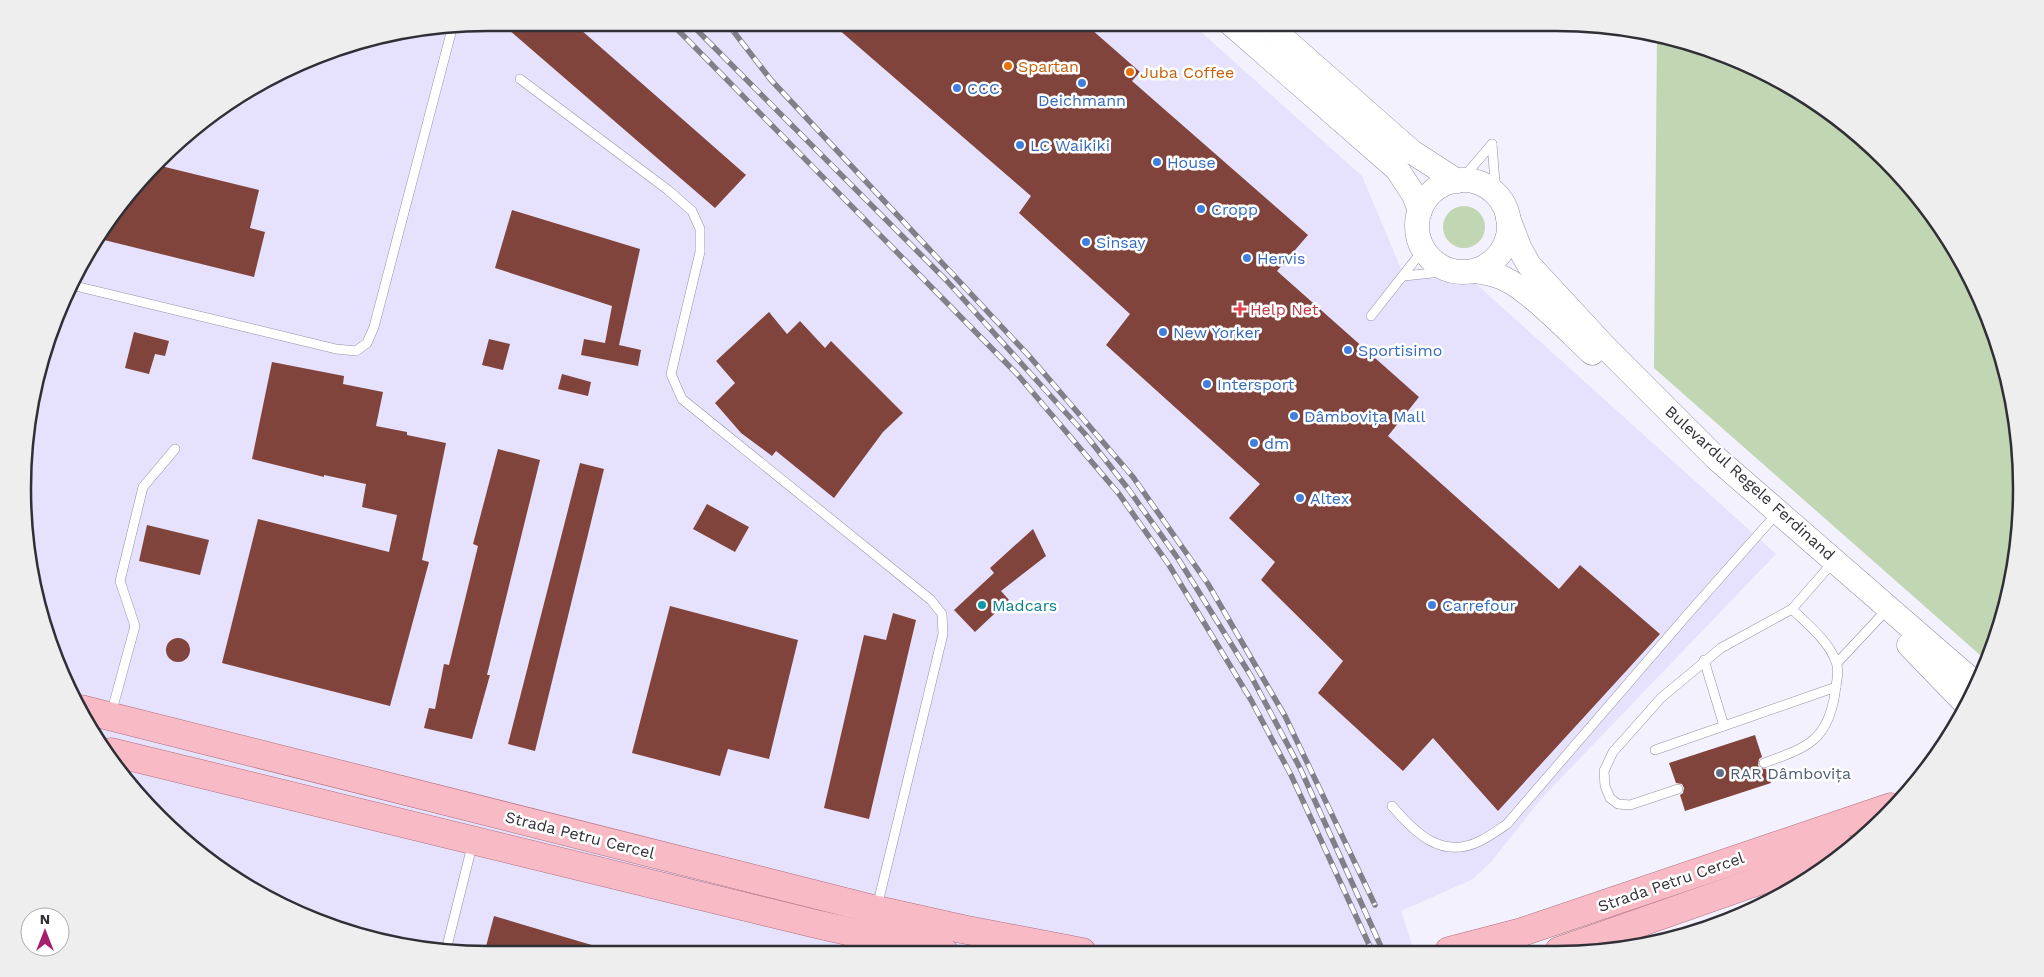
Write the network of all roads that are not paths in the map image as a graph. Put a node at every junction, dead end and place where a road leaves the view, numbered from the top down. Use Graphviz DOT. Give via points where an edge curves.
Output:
graph roads {
  1 [pos="1240,31"];
  2 [pos="1276,31"];
  3 [pos="451,33"];
  4 [pos="520,78"];
  5 [pos="1459,181"];
  6 [pos="1496,195"];
  7 [pos="1420,211"];
  8 [pos="1508,218"];
  9 [pos="1424,250"];
  10 [pos="1451,271"];
  11 [pos="1475,271"];
  12 [pos="1404,276"];
  13 [pos="78,287"];
  14 [pos="1371,316"];
  15 [pos="175,448"];
  16 [pos="1772,519"];
  17 [pos="1827,569"];
  18 [pos="1792,609"];
  19 [pos="1880,616"];
  20 [pos="1704,660"];
  21 [pos="1837,663"];
  22 [pos="1971,680"];
  23 [pos="1836,687"];
  24 [pos="1961,699"];
  25 [pos="90,711"];
  26 [pos="110,717"];
  27 [pos="1724,726"];
  28 [pos="1655,750"];
  29 [pos="116,753"];
  30 [pos="1764,763"];
  31 [pos="1678,789"];
  32 [pos="1392,806"];
  33 [pos="481,811"];
  34 [pos="1880,811"];
  35 [pos="474,840"];
  36 [pos="1825,858"];
  37 [pos="876,910"];
  38 [pos="447,944"];
  39 [pos="1576,945"];
  40 [pos="915,946"];
  41 [pos="1051,946"];
  42 [pos="1468,946"];
  1 -- 7 [label="main road" via="1397,169"];
  2 -- 5 [label="main road" via="1417,157"];
  3 -- 13 [label="lane" via="374,327 367,343 356,351 336,349"];
  4 -- 37 [label="lane" via="692,211 700,229 700,252 671,374 682,399 931,600 942,614 943,634"];
  5 -- 6 [label="main road" via="1485,186"];
  5 -- 6 [label="lane" via="1492,144"];
  5 -- 7 [label="main road" via="1436,188"];
  6 -- 8 [label="main road, Bulevardul Regele Ferdinand"];
  7 -- 9 [label="main road" via="1418,231"];
  8 -- 11 [label="main road" via="1505,246 1486,266"];
  8 -- 22 [label="main road, Bulevardul Regele Ferdinand" via="1529,265 1603,345 1716,458"];
  9 -- 10 [label="main road" via="1431,259"];
  9 -- 12 [label="lane"];
  10 -- 11 [label="main road"];
  10 -- 12 [label="lane"];
  11 -- 16 [label="main road, Bulevardul Regele Ferdinand" via="1501,277 1524,292"];
  12 -- 14 [label="lane"];
  15 -- 26 [label="lane" via="143,487 120,581 135,626"];
  16 -- 17 [label="main road, Bulevardul Regele Ferdinand"];
  16 -- 32 [label="lane" via="1507,824 1479,842 1459,847 1441,846 1425,839"];
  17 -- 18 [label="lane"];
  17 -- 19 [label="main road, Bulevardul Regele Ferdinand"];
  18 -- 20 [label="lane"];
  18 -- 21 [label="lane" via="1819,635"];
  19 -- 21 [label="lane"];
  19 -- 24 [label="main road, Bulevardul Regele Ferdinand"];
  20 -- 27 [label="lane"];
  20 -- 31 [label="lane" via="1661,698 1630,732 1613,752 1604,771 1610,798 1618,804 1630,805"];
  21 -- 23 [label="lane"];
  23 -- 27 [label="lane"];
  23 -- 30 [label="lane" via="1833,710 1825,727 1810,744"];
  25 -- 26 [label="main road, Strada Petru Cercel"];
  26 -- 33 [label="main road, Strada Petru Cercel"];
  27 -- 28 [label="lane"];
  29 -- 35 [label="main road, Strada Petru Cercel"];
  33 -- 35 [label="main road"];
  33 -- 37 [label="main road, Strada Petru Cercel"];
  34 -- 42 [label="main road, Strada Petru Cercel" via="1522,932"];
  35 -- 38 [label="lane"];
  35 -- 40 [label="main road, Strada Petru Cercel"];
  36 -- 39 [label="main road, Strada Petru Cercel"];
  37 -- 41 [label="main road, Strada Petru Cercel"];
}
